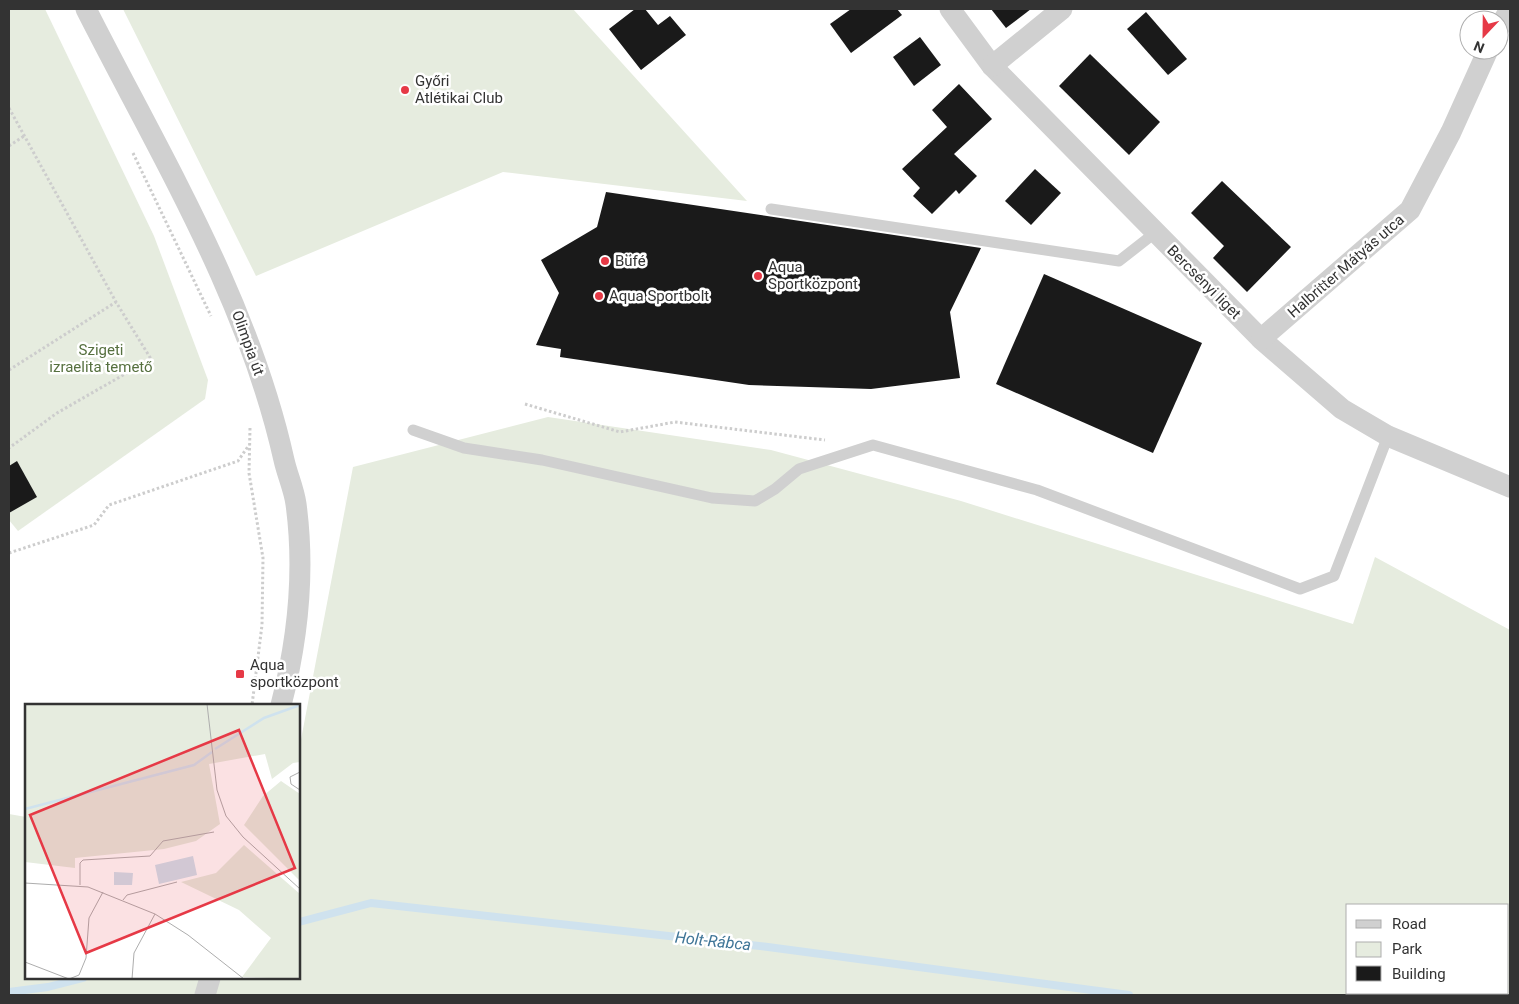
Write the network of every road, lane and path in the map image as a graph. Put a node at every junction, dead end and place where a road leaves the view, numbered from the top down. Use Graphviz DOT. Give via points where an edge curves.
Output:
graph roads {
  1 [pos="86,9"];
  2 [pos="950,9"];
  3 [pos="1062,9"];
  4 [pos="1483,60"];
  5 [pos="992,66"];
  6 [pos="9,108"];
  7 [pos="24,136"];
  8 [pos="9,146"];
  9 [pos="130,148"];
  10 [pos="772,209"];
  11 [pos="1156,232"];
  12 [pos="116,302"];
  13 [pos="213,321"];
  14 [pos="1261,339"];
  15 [pos="9,370"];
  16 [pos="525,404"];
  17 [pos="250,420"];
  18 [pos="413,430"];
  19 [pos="1388,436"];
  20 [pos="833,441"];
  21 [pos="250,445"];
  22 [pos="9,448"];
  23 [pos="1510,487"];
  24 [pos="9,553"];
  25 [pos="252,704"];
  26 [pos="281,704"];
  1 -- 26 [label="street, Olimpia út" via="201,233 242,324 275,419 296,502 300,560 298,624"];
  2 -- 5 [label="street, Bercsényi liget"];
  3 -- 5 [label="street"];
  4 -- 14 [label="street, Halbritter Mátyás utca" via="1451,132 1410,210"];
  5 -- 11 [label="street, Bercsényi liget"];
  6 -- 7 [label="path"];
  7 -- 8 [label="path"];
  7 -- 12 [label="path"];
  9 -- 13 [label="path"];
  10 -- 11 [label="lane" via="1119,260"];
  11 -- 14 [label="street, Bercsényi liget"];
  12 -- 15 [label="path"];
  12 -- 22 [label="path" via="151,359 57,413"];
  14 -- 19 [label="street, Bercsényi liget" via="1342,409"];
  16 -- 20 [label="path" via="620,432 675,422"];
  17 -- 21 [label="path"];
  18 -- 19 [label="lane" via="464,448 542,460 712,498 755,501 799,469 873,446 1037,490 1300,589 1334,576"];
  19 -- 23 [label="street, Bercsényi liget"];
  21 -- 24 [label="path" via="238,460 108,505 94,525"];
  21 -- 25 [label="path" via="249,474 263,558 262,625"];
}
